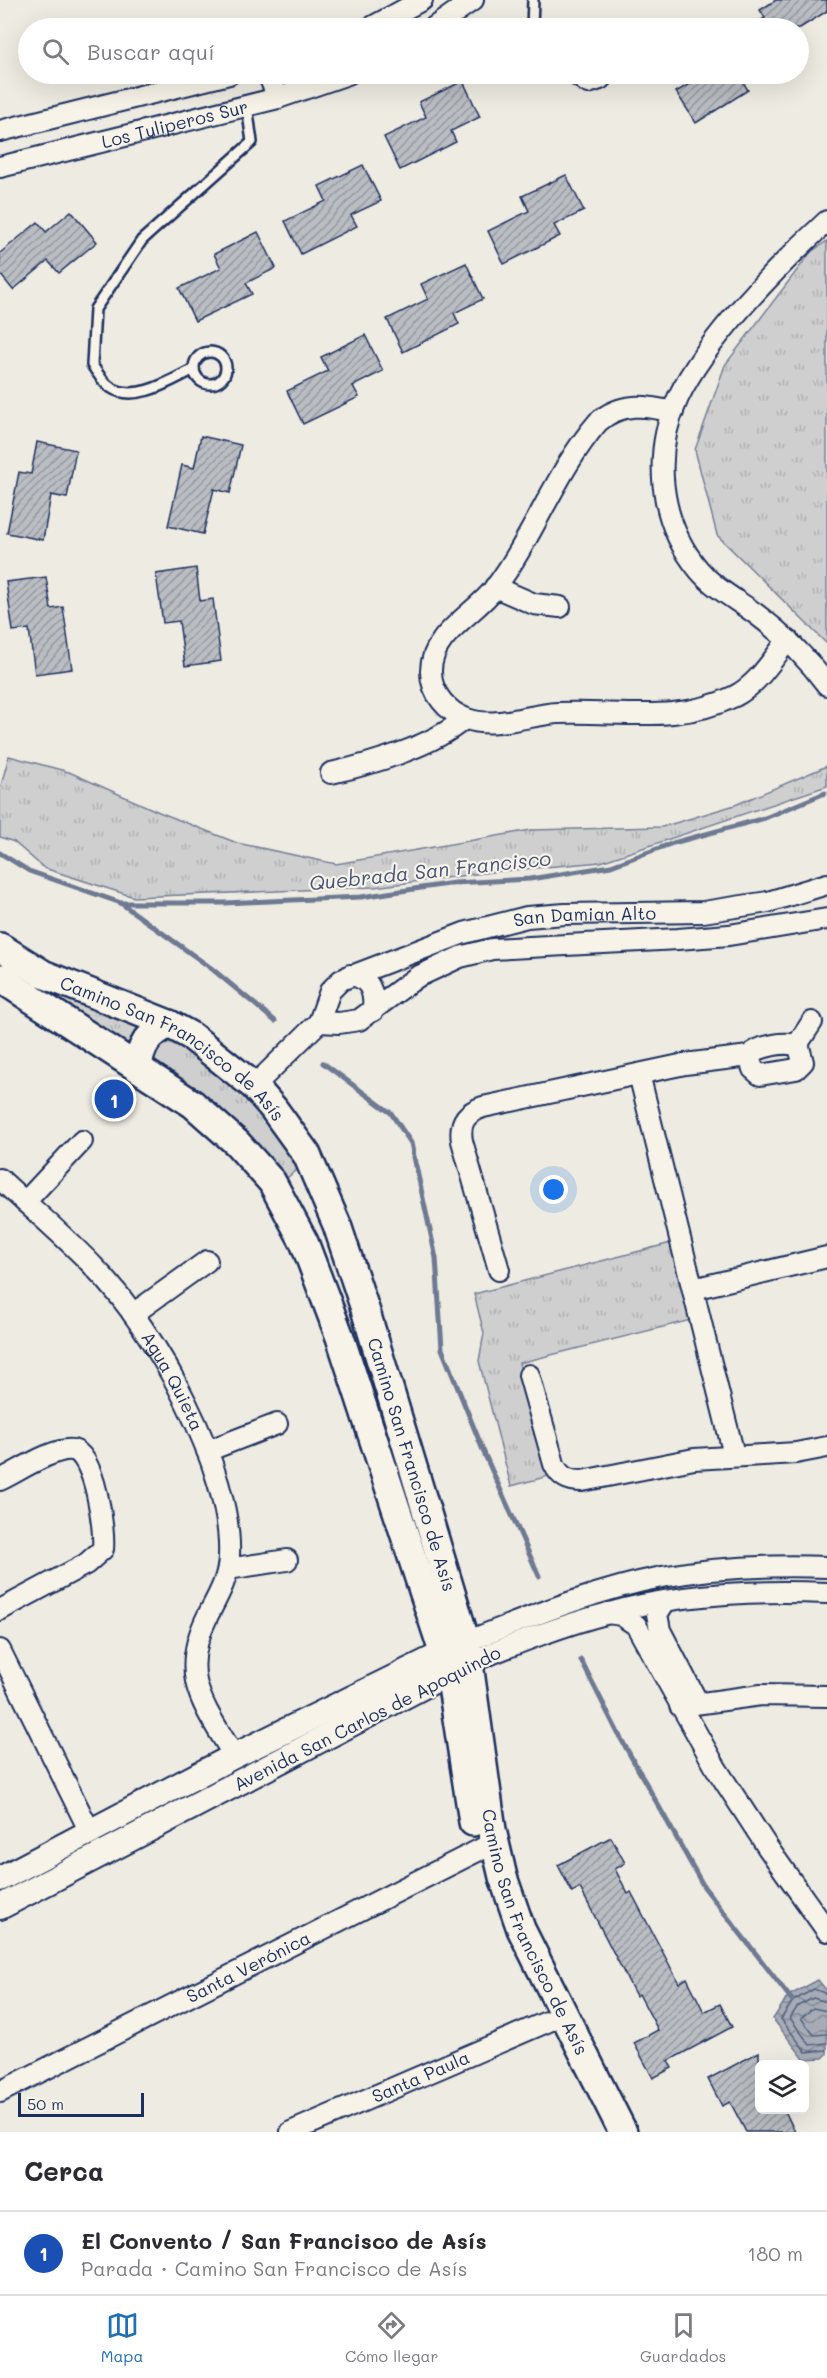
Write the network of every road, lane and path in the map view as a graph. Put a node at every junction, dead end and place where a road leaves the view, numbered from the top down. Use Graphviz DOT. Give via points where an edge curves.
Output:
graph roads {
  1 [pos="422,0"];
  2 [pos="473,0"];
  3 [pos="533,0"];
  4 [pos="389,18"];
  5 [pos="447,18"];
  6 [pos="532,18"];
  7 [pos="189,84"];
  8 [pos="272,84"];
  9 [pos="319,84"];
  10 [pos="278,98"];
  11 [pos="247,106"];
  12 [pos="0,131"];
  13 [pos="0,167"];
  14 [pos="827,221"];
  15 [pos="194,369"];
  16 [pos="673,412"];
  17 [pos="495,587"];
  18 [pos="560,608"];
  19 [pos="788,640"];
  20 [pos="827,685"];
  21 [pos="464,718"];
  22 [pos="331,773"];
  23 [pos="827,884"];
  24 [pos="827,919"];
  25 [pos="0,948"];
  26 [pos="350,975"];
  27 [pos="0,978"];
  28 [pos="373,1011"];
  29 [pos="319,1022"];
  30 [pos="812,1022"];
  31 [pos="169,1024"];
  32 [pos="138,1068"];
  33 [pos="639,1074"];
  34 [pos="254,1086"];
  35 [pos="82,1141"];
  36 [pos="308,1155"];
  37 [pos="0,1179"];
  38 [pos="272,1182"];
  39 [pos="25,1202"];
  40 [pos="827,1257"];
  41 [pos="207,1261"];
  42 [pos="499,1270"];
  43 [pos="693,1288"];
  44 [pos="133,1314"];
  45 [pos="380,1360"];
  46 [pos="352,1373"];
  47 [pos="529,1375"];
  48 [pos="277,1424"];
  49 [pos="827,1447"];
  50 [pos="207,1451"];
  51 [pos="734,1455"];
  52 [pos="0,1480"];
  53 [pos="287,1560"];
  54 [pos="827,1567"];
  55 [pos="228,1569"];
  56 [pos="827,1593"];
  57 [pos="665,1602"];
  58 [pos="1,1606"];
  59 [pos="608,1613"];
  60 [pos="0,1650"];
  61 [pos="457,1657"];
  62 [pos="827,1695"];
  63 [pos="689,1704"];
  64 [pos="234,1756"];
  65 [pos="90,1832"];
  66 [pos="487,1846"];
  67 [pos="0,1880"];
  68 [pos="0,1907"];
  69 [pos="827,1931"];
  70 [pos="549,2021"];
  71 [pos="0,2092"];
  72 [pos="291,2132"];
  73 [pos="606,2132"];
  74 [pos="623,2132"];
  1 -- 4 [label="street"];
  2 -- 5 [label="street"];
  3 -- 6 [label="lane"];
  7 -- 12 [label="street, Los Tuliperos Sur"];
  8 -- 10 [label="street"];
  9 -- 10 [label="street, Los Tuliperos Sur"];
  10 -- 11 [label="street, Los Tuliperos Sur"];
  11 -- 13 [label="street, Los Tuliperos Sur"];
  11 -- 15 [label="lane" via="252,142 142,240 95,309 92,365 109,387 125,392 155,388"];
  14 -- 16 [label="street" via="732,322 686,384"];
  16 -- 17 [label="street" via="624,407 598,422"];
  16 -- 19 [label="street" via="662,470 665,498 677,535 710,582"];
  17 -- 18 [label="street" via="534,603"];
  17 -- 21 [label="street" via="444,638 432,659 434,689 450,710"];
  19 -- 20 [label="street"];
  19 -- 21 [label="street" via="744,691 695,711 650,716 557,713 492,722"];
  21 -- 22 [label="street" via="448,731 405,750"];
  23 -- 26 [label="street, San Damian Alto" via="768,902 711,911 527,917 474,929"];
  24 -- 28 [label="street, San Damian Alto" via="688,938 492,949 436,967"];
  25 -- 31 [label="main road, Camino San Francisco de Asís" via="43,974"];
  26 -- 28 [label="street" via="360,977 369,986"];
  26 -- 29 [label="street, San Damian Alto" via="330,991"];
  27 -- 32 [label="main road, Camino San Francisco de Asís"];
  28 -- 29 [label="street, San Damian Alto" via="353,1022"];
  29 -- 34 [label="street, San Damian Alto"];
  30 -- 33 [label="street" via="797,1045 803,1058 796,1069 760,1075 753,1070 749,1056"];
  31 -- 32 [label="main road" via="155,1030 145,1041"];
  31 -- 34 [label="main road, Camino San Francisco de Asís" via="213,1051"];
  32 -- 38 [label="main road, Camino San Francisco de Asís" via="218,1125"];
  33 -- 42 [label="street" via="483,1107 466,1116 461,1126 462,1141"];
  33 -- 43 [label="street"];
  34 -- 36 [label="main road, Camino San Francisco de Asís"];
  35 -- 39 [label="street"];
  36 -- 38 [label="main road" via="297,1179 285,1184"];
  36 -- 45 [label="main road, Camino San Francisco de Asís" via="337,1225"];
  37 -- 39 [label="street, Agua Quieta"];
  38 -- 46 [label="main road, Camino San Francisco de Asís" via="304,1242"];
  39 -- 44 [label="street, Agua Quieta" via="97,1269"];
  40 -- 43 [label="street"];
  41 -- 44 [label="street, Agua Quieta"];
  43 -- 51 [label="street"];
  44 -- 50 [label="street, Agua Quieta" via="180,1393"];
  45 -- 46 [label="main road"];
  45 -- 61 [label="main road, Camino San Francisco de Asís"];
  46 -- 61 [label="main road, Camino San Francisco de Asís"];
  47 -- 51 [label="street" via="554,1464 565,1479 582,1482 666,1463"];
  48 -- 50 [label="street, Agua Quieta"];
  49 -- 51 [label="street" via="796,1453"];
  50 -- 55 [label="street, Agua Quieta" via="226,1518"];
  52 -- 58 [label="street" via="58,1451 73,1450 80,1454 94,1483 105,1531 103,1549 86,1564"];
  53 -- 55 [label="street"];
  54 -- 61 [label="street, Avenida San Carlos de Apoquindo" via="751,1566 662,1577 585,1598"];
  55 -- 64 [label="street, Agua Quieta" via="196,1641 192,1665 198,1690"];
  56 -- 57 [label="street, Avenida San Carlos de Apoquindo" via="748,1593"];
  57 -- 59 [label="street, Avenida San Carlos de Apoquindo"];
  57 -- 63 [label="street" via="657,1614 659,1626"];
  59 -- 61 [label="street, Avenida San Carlos de Apoquindo"];
  59 -- 63 [label="street" via="621,1615 636,1625"];
  60 -- 65 [label="street"];
  61 -- 64 [label="street, Avenida San Carlos de Apoquindo"];
  61 -- 66 [label="main road, Camino San Francisco de Asís"];
  61 -- 68 [label="street, Avenida San Carlos de Apoquindo"];
  62 -- 63 [label="street" via="761,1695"];
  63 -- 69 [label="street" via="744,1812"];
  64 -- 65 [label="street, Avenida San Carlos de Apoquindo"];
  65 -- 67 [label="street, Avenida San Carlos de Apoquindo"];
  66 -- 70 [label="main road, Camino San Francisco de Asís" via="507,1935"];
  66 -- 71 [label="street, Santa Verónica"];
  66 -- 74 [label="main road, Camino San Francisco de Asís" via="521,1929"];
  70 -- 72 [label="street, Santa Paula"];
  70 -- 73 [label="main road, Camino San Francisco de Asís"];
}
